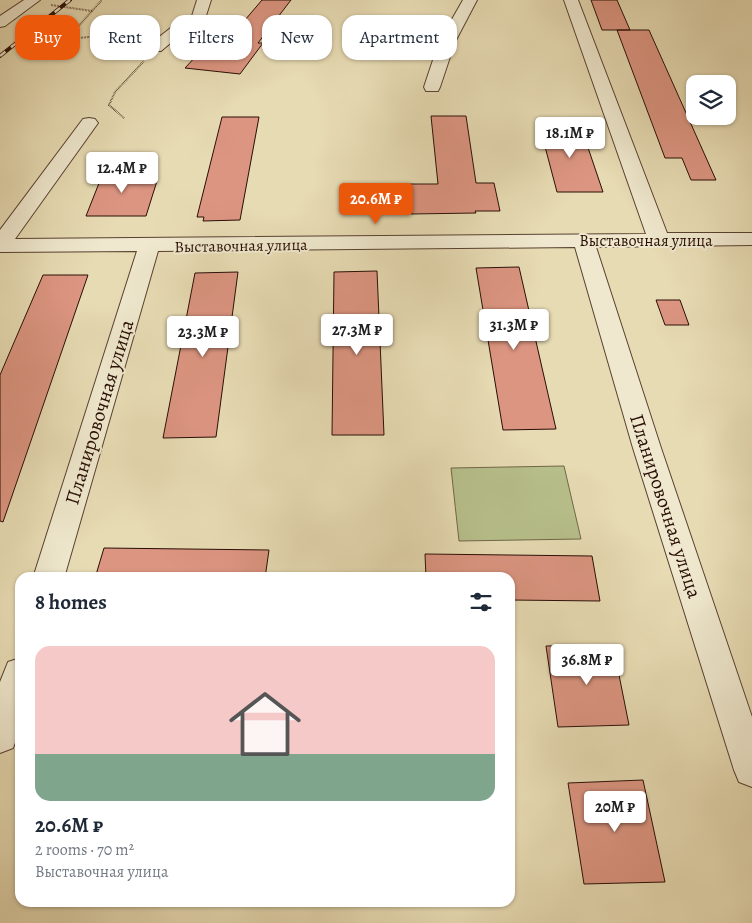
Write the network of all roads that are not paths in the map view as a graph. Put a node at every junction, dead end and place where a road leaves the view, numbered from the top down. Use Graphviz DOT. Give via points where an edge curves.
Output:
graph roads {
  1 [pos="204,0"];
  2 [pos="470,0"];
  3 [pos="571,0"];
  4 [pos="40,3"];
  5 [pos="0,23"];
  6 [pos="160,44"];
  7 [pos="432,87"];
  8 [pos="89,123"];
  9 [pos="752,239"];
  10 [pos="584,240"];
  11 [pos="659,240"];
  12 [pos="0,246"];
  13 [pos="149,246"];
  14 [pos="50,572"];
  15 [pos="15,688"];
  16 [pos="0,737"];
  17 [pos="752,770"];
  1 -- 6 [label="street" via="199,19 187,22"];
  2 -- 7 [label="street" via="447,42"];
  3 -- 11 [label="street"];
  4 -- 5 [label="street"];
  8 -- 12 [label="street"];
  9 -- 11 [label="street, Выставочная улица"];
  10 -- 11 [label="street, Выставочная улица"];
  10 -- 13 [label="street, Выставочная улица"];
  10 -- 17 [label="street, Планировочная улица" via="647,448"];
  12 -- 13 [label="street, Выставочная улица"];
  13 -- 14 [label="street, Планировочная улица"];
  15 -- 16 [label="street"];
}
